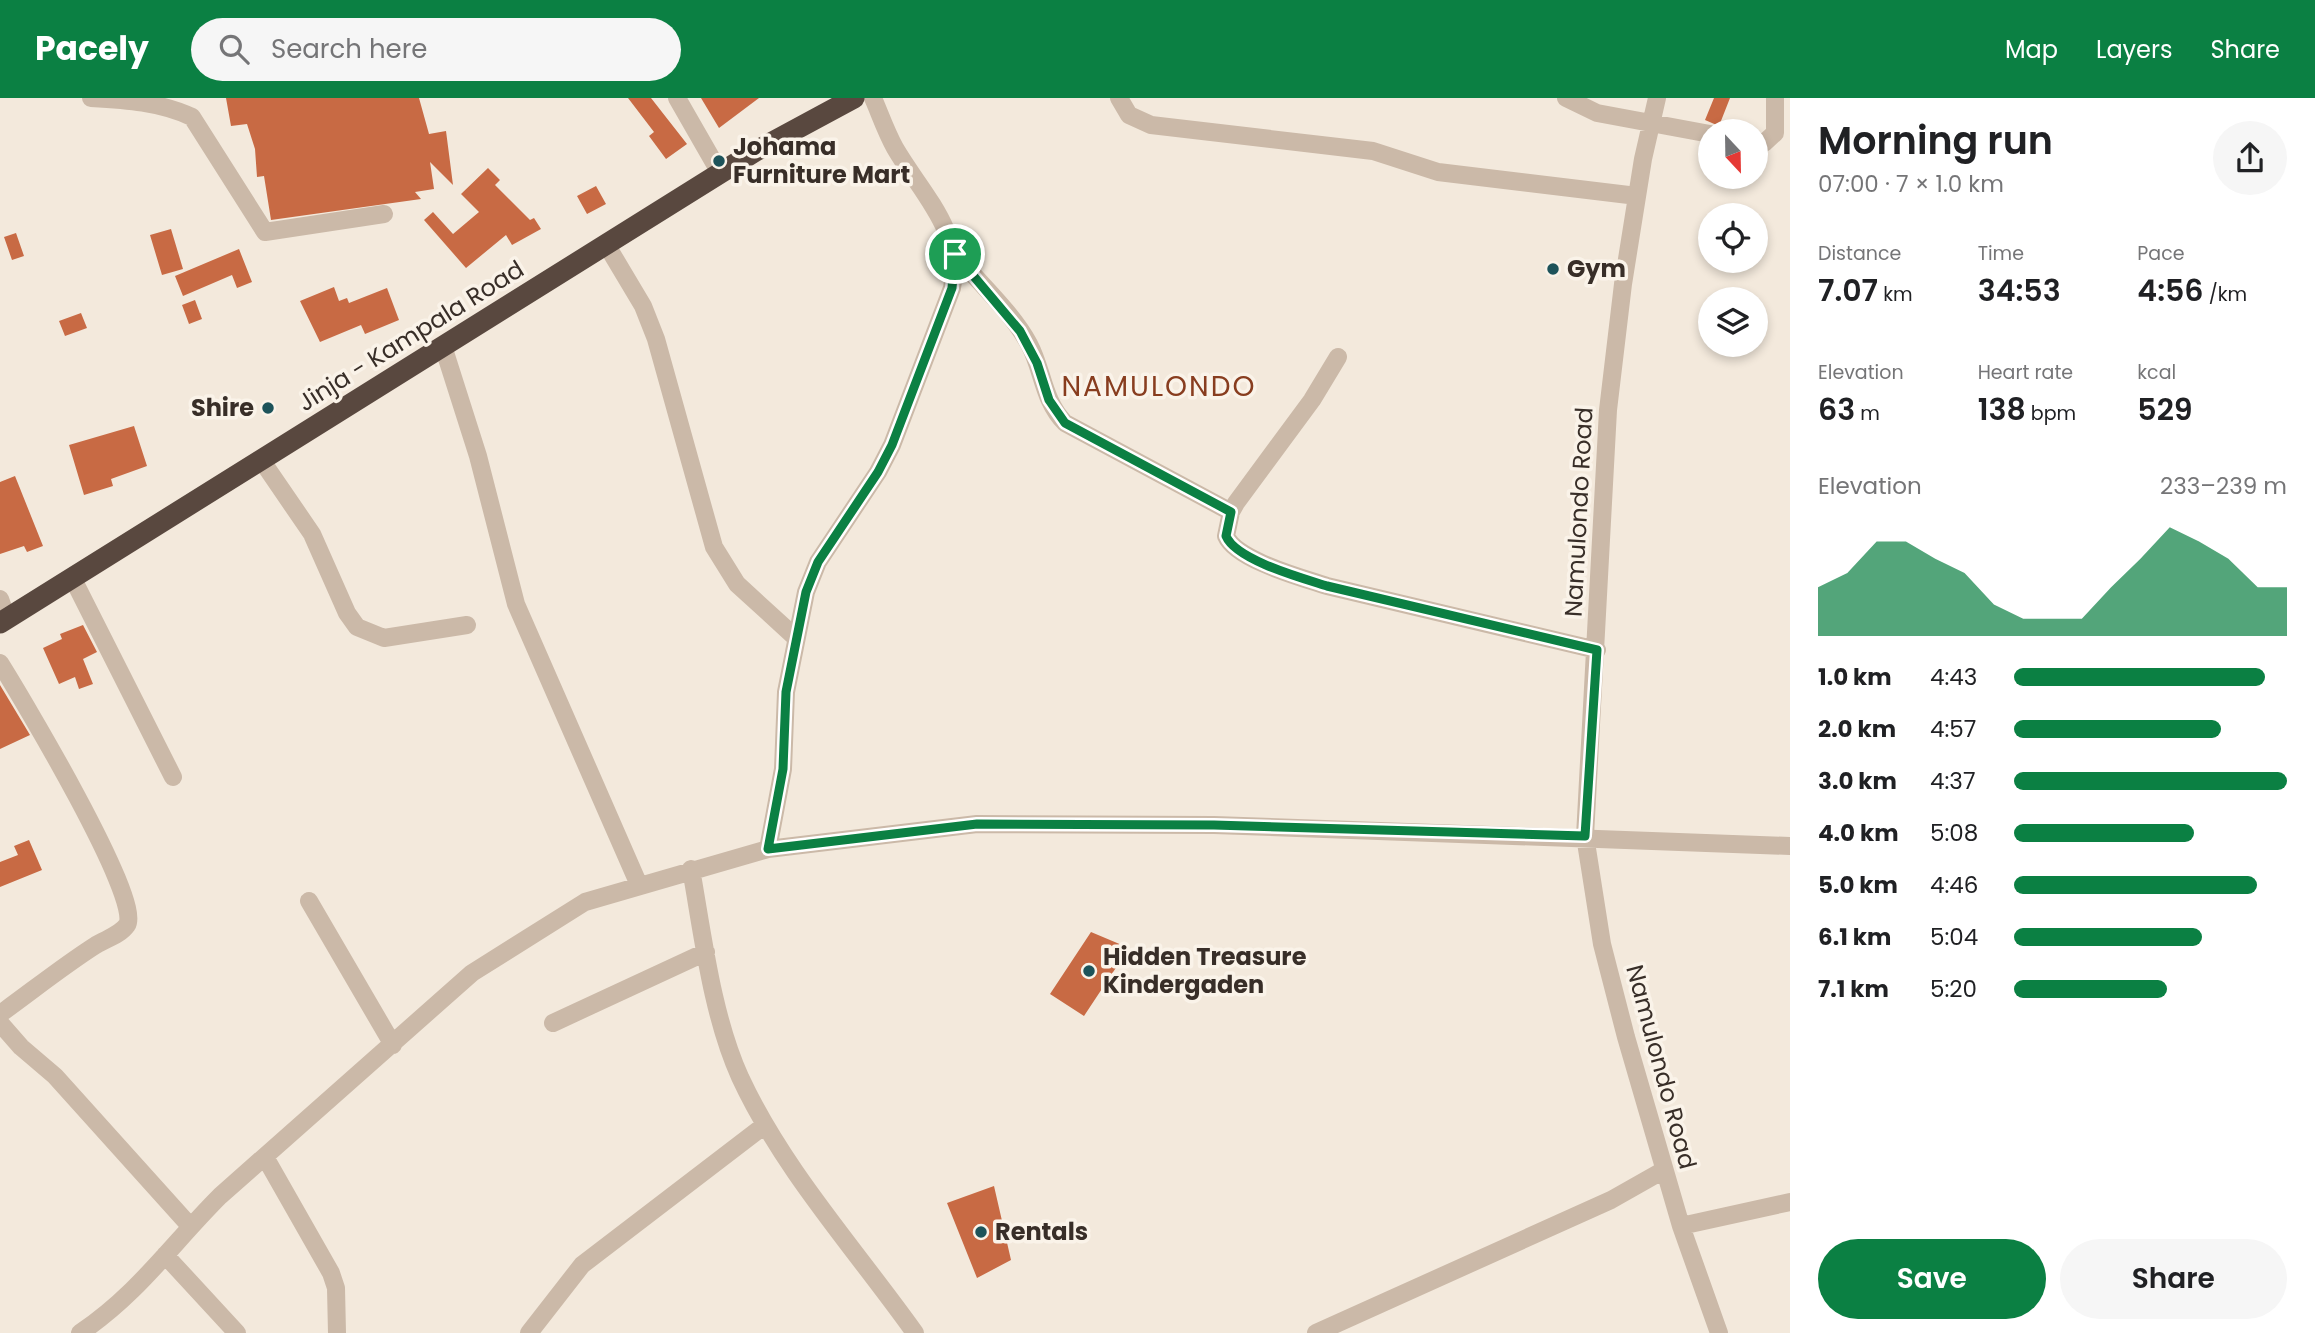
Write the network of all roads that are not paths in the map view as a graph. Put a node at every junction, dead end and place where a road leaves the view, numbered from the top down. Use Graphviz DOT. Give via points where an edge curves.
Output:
graph roads {
  1 [pos="91,98"];
  2 [pos="677,98"];
  3 [pos="854,98"];
  4 [pos="873,98"];
  5 [pos="1119,98"];
  6 [pos="1566,98"];
  7 [pos="1657,98"];
  8 [pos="1775,98"];
  9 [pos="1651,124"];
  10 [pos="1698,132"];
  11 [pos="1768,140"];
  12 [pos="720,173"];
  13 [pos="1637,196"];
  14 [pos="384,214"];
  15 [pos="606,244"];
  16 [pos="955,254"];
  17 [pos="443,346"];
  18 [pos="1338,357"];
  19 [pos="262,461"];
  20 [pos="1231,512"];
  21 [pos="73,579"];
  22 [pos="2,614"];
  23 [pos="467,625"];
  24 [pos="795,637"];
  25 [pos="1597,650"];
  26 [pos="0,663"];
  27 [pos="173,778"];
  28 [pos="1585,836"];
  29 [pos="1790,846"];
  30 [pos="768,849"];
  31 [pos="691,869"];
  32 [pos="639,885"];
  33 [pos="309,901"];
  34 [pos="706,952"];
  35 [pos="0,1014"];
  36 [pos="0,1023"];
  37 [pos="553,1023"];
  38 [pos="393,1045"];
  39 [pos="765,1125"];
  40 [pos="265,1157"];
  41 [pos="1664,1170"];
  42 [pos="1790,1202"];
  43 [pos="190,1226"];
  44 [pos="1681,1226"];
  45 [pos="165,1255"];
  46 [pos="82,1332"];
  47 [pos="237,1333"];
  48 [pos="337,1333"];
  49 [pos="529,1333"];
  50 [pos="915,1333"];
  51 [pos="1316,1333"];
  52 [pos="1719,1333"];
  1 -- 14 [label="street" via="136,101 192,117 265,232"];
  2 -- 12 [label="street"];
  3 -- 12 [label="highway, Jinja - Kampala Road"];
  4 -- 16 [label="street" via="892,144 938,212"];
  5 -- 13 [label="street" via="1129,115 1151,125 1373,151 1465,177"];
  6 -- 9 [label="street" via="1597,113"];
  7 -- 9 [label="street, Namulondo Road"];
  8 -- 11 [label="street" via="1775,134"];
  9 -- 10 [label="street"];
  9 -- 13 [label="street, Namulondo Road"];
  12 -- 15 [label="highway, Jinja - Kampala Road"];
  13 -- 25 [label="street, Namulondo Road" via="1608,410"];
  15 -- 17 [label="highway, Jinja - Kampala Road"];
  15 -- 24 [label="street" via="638,297 656,339 714,547 737,584"];
  16 -- 20 [label="street" via="1020,331 1049,400 1065,423"];
  16 -- 24 [label="street" via="952,288 892,445 818,562"];
  17 -- 19 [label="highway, Jinja - Kampala Road"];
  17 -- 32 [label="street" via="478,456 516,604"];
  18 -- 20 [label="street"];
  19 -- 21 [label="highway, Jinja - Kampala Road"];
  19 -- 23 [label="street" via="312,534 357,627 384,638"];
  20 -- 25 [label="street" via="1226,536 1235,549 1294,576"];
  21 -- 22 [label="highway, Jinja - Kampala Road"];
  21 -- 27 [label="street"];
  24 -- 30 [label="street" via="786,692 783,769"];
  25 -- 28 [label="street, Namulondo Road"];
  26 -- 35 [label="street" via="81,803 121,888 129,917 118,932"];
  28 -- 29 [label="street"];
  28 -- 30 [label="street" via="1214,825 977,824"];
  28 -- 41 [label="street, Namulondo Road" via="1602,944"];
  30 -- 31 [label="street"];
  31 -- 32 [label="street"];
  31 -- 34 [label="street"];
  32 -- 38 [label="street" via="585,902 472,973"];
  33 -- 38 [label="street"];
  34 -- 37 [label="street"];
  34 -- 39 [label="street" via="739,1075"];
  36 -- 43 [label="street" via="55,1076"];
  38 -- 40 [label="street"];
  39 -- 49 [label="street" via="582,1265"];
  39 -- 50 [label="street"];
  40 -- 43 [label="street"];
  40 -- 48 [label="street" via="331,1273 337,1288"];
  41 -- 44 [label="street, Namulondo Road"];
  41 -- 51 [label="street" via="1611,1200"];
  42 -- 44 [label="street"];
  43 -- 45 [label="street"];
  44 -- 52 [label="street, Namulondo Road"];
  45 -- 46 [label="street" via="113,1311"];
  45 -- 47 [label="street"];
}
